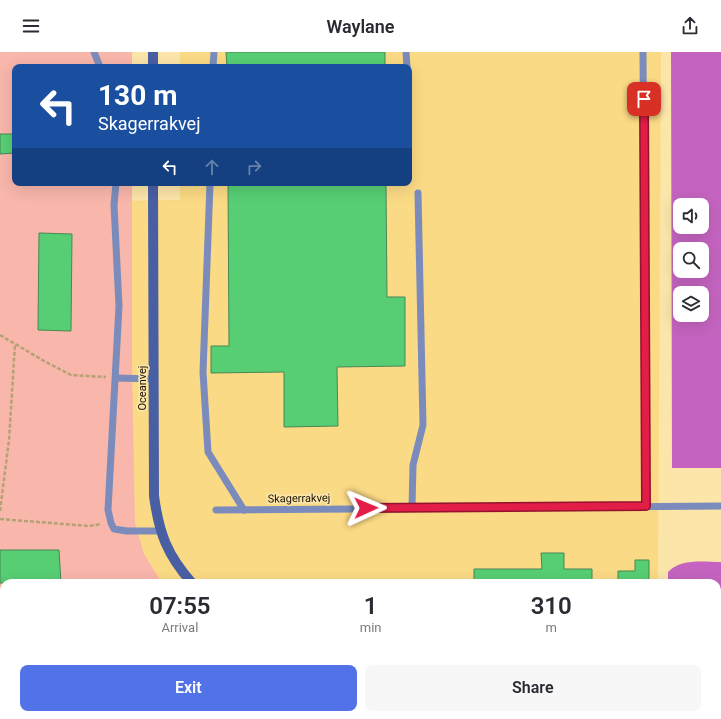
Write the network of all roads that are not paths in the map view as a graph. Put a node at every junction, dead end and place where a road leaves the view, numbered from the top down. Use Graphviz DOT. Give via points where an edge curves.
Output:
graph roads {
  1 [pos="94,52"];
  2 [pos="153,52"];
  3 [pos="214,52"];
  4 [pos="406,52"];
  5 [pos="643,52"];
  6 [pos="99,64"];
  7 [pos="153,64"];
  8 [pos="214,64"];
  9 [pos="407,64"];
  10 [pos="116,186"];
  11 [pos="153,186"];
  12 [pos="210,186"];
  13 [pos="418,193"];
  14 [pos="116,378"];
  15 [pos="154,379"];
  16 [pos="646,506"];
  17 [pos="721,506"];
  18 [pos="412,508"];
  19 [pos="216,510"];
  20 [pos="244,510"];
  21 [pos="161,531"];
  22 [pos="189,579"];
  1 -- 6 [label="lane"];
  2 -- 7 [label="street"];
  3 -- 8 [label="lane"];
  4 -- 9 [label="lane"];
  5 -- 16 [label="lane"];
  10 -- 14 [label="lane" via="114,205 119,306"];
  11 -- 15 [label="street, Oceanvej"];
  12 -- 20 [label="lane" via="203,372 208,452"];
  13 -- 18 [label="lane" via="422,425 413,465"];
  14 -- 15 [label="lane"];
  14 -- 21 [label="lane" via="108,510 110,523 114,528 127,531"];
  15 -- 21 [label="street, Oceanvej" via="154,496"];
  16 -- 17 [label="lane, Skagerrakvej"];
  16 -- 18 [label="lane, Skagerrakvej"];
  18 -- 20 [label="lane, Skagerrakvej"];
  19 -- 20 [label="lane, Skagerrakvej"];
  21 -- 22 [label="street, Oceanvej" via="163,541"];
}
